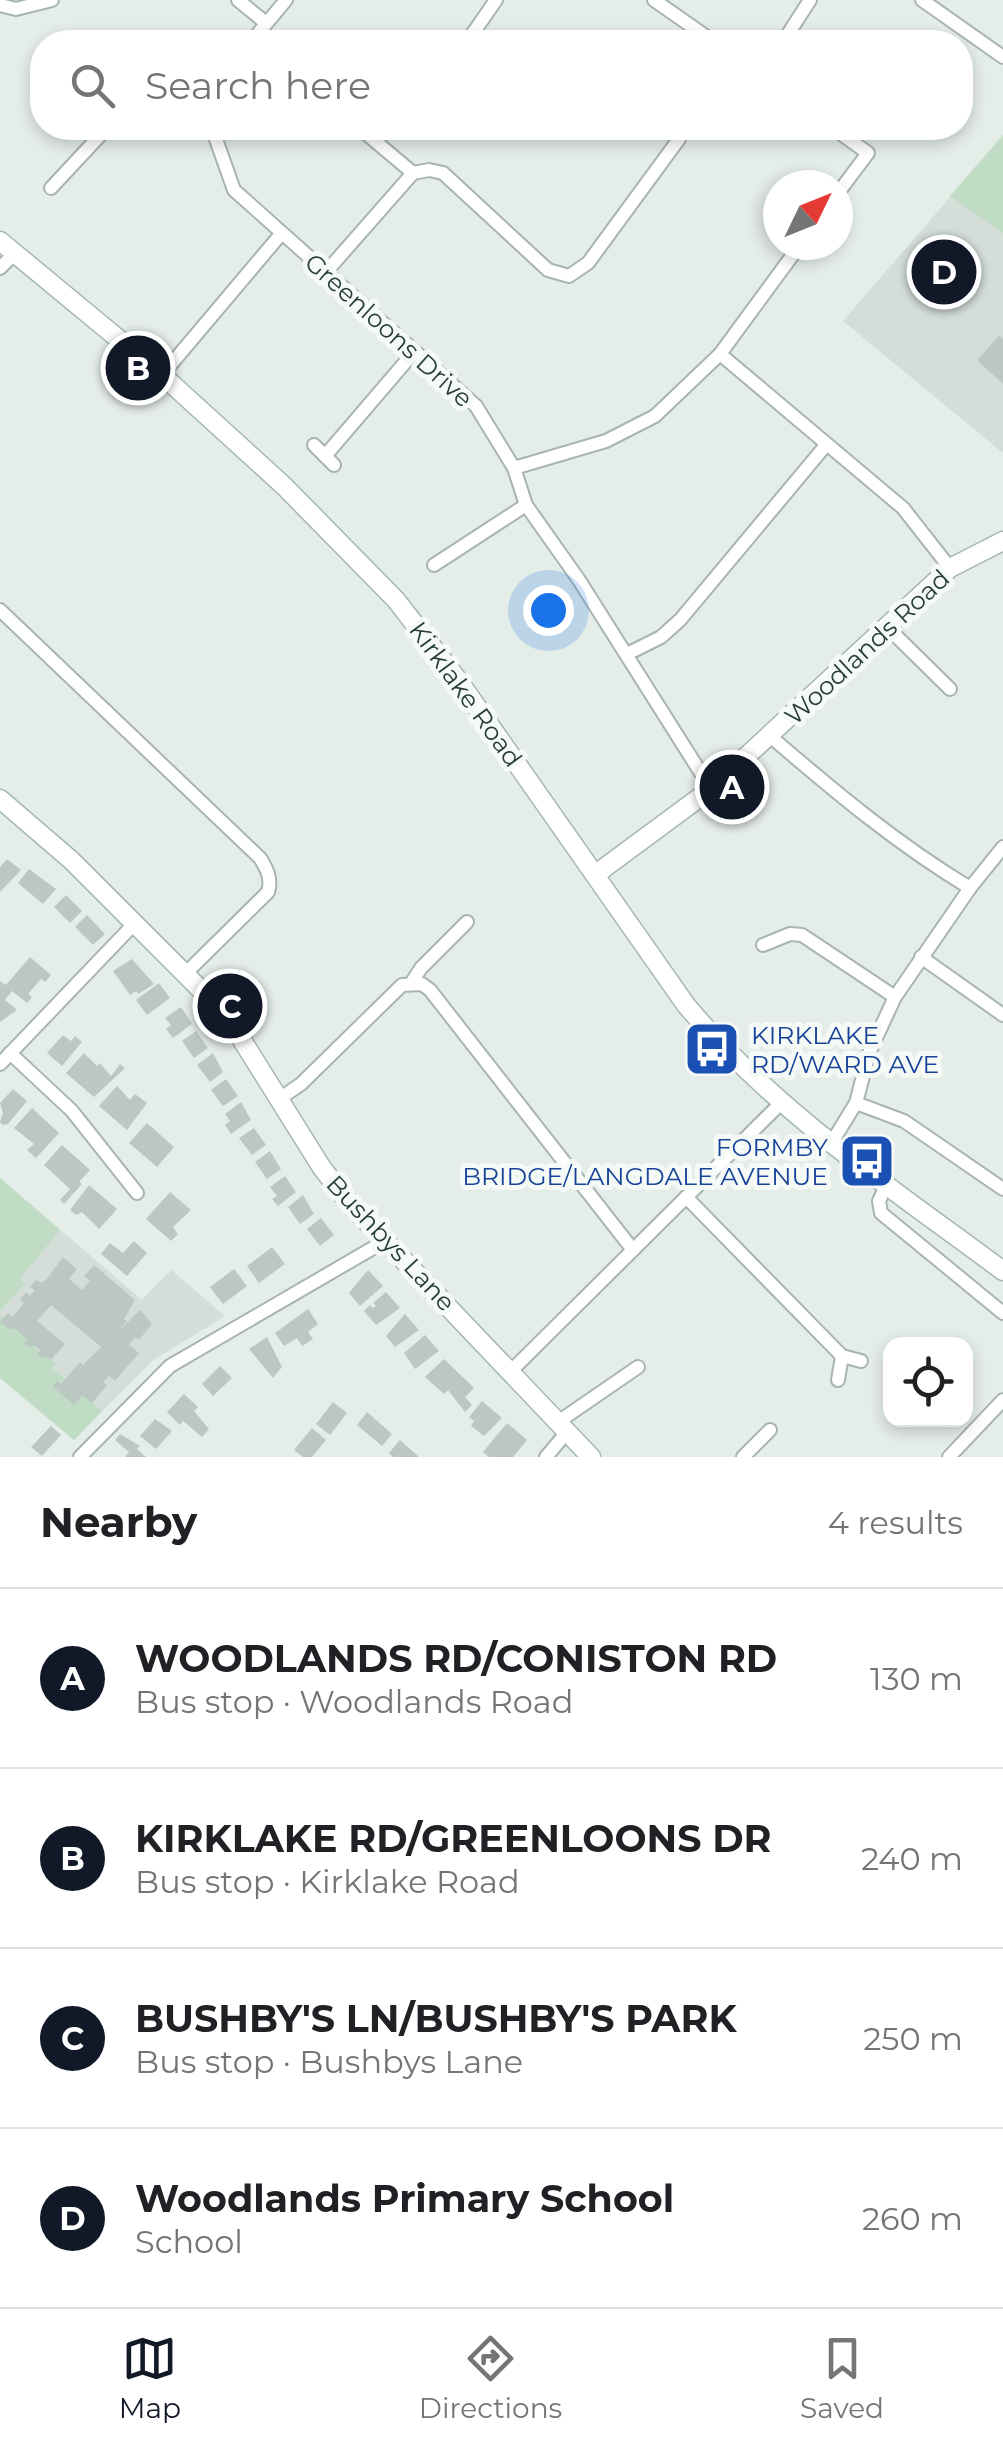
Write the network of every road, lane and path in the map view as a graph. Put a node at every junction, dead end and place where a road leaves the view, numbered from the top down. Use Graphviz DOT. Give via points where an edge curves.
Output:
graph roads {
  1 [pos="52,0"];
  2 [pos="238,0"];
  3 [pos="286,0"];
  4 [pos="496,0"];
  5 [pos="654,0"];
  6 [pos="810,0"];
  7 [pos="922,0"];
  8 [pos="0,4"];
  9 [pos="266,23"];
  10 [pos="260,30"];
  11 [pos="475,30"];
  12 [pos="697,30"];
  13 [pos="791,30"];
  14 [pos="965,30"];
  15 [pos="973,36"];
  16 [pos="1003,57"];
  17 [pos="97,140"];
  18 [pos="216,140"];
  19 [pos="374,140"];
  20 [pos="678,140"];
  21 [pos="850,140"];
  22 [pos="413,173"];
  23 [pos="853,173"];
  24 [pos="51,188"];
  25 [pos="281,234"];
  26 [pos="7,247"];
  27 [pos="789,260"];
  28 [pos="0,268"];
  29 [pos="326,272"];
  30 [pos="414,352"];
  31 [pos="720,354"];
  32 [pos="162,375"];
  33 [pos="314,445"];
  34 [pos="826,445"];
  35 [pos="514,468"];
  36 [pos="526,505"];
  37 [pos="1003,541"];
  38 [pos="434,566"];
  39 [pos="950,568"];
  40 [pos="0,610"];
  41 [pos="884,626"];
  42 [pos="627,654"];
  43 [pos="950,689"];
  44 [pos="770,736"];
  45 [pos="711,789"];
  46 [pos="3,807"];
  47 [pos="1003,847"];
  48 [pos="596,874"];
  49 [pos="970,888"];
  50 [pos="467,922"];
  51 [pos="135,923"];
  52 [pos="763,945"];
  53 [pos="921,957"];
  54 [pos="185,974"];
  55 [pos="412,982"];
  56 [pos="894,997"];
  57 [pos="1003,1015"];
  58 [pos="5,1059"];
  59 [pos="279,1099"];
  60 [pos="781,1103"];
  61 [pos="856,1104"];
  62 [pos="832,1142"];
  63 [pos="887,1184"];
  64 [pos="1003,1189"];
  65 [pos="137,1193"];
  66 [pos="686,1197"];
  67 [pos="385,1241"];
  68 [pos="633,1250"];
  69 [pos="1003,1271"];
  70 [pos="1003,1313"];
  71 [pos="842,1356"];
  72 [pos="862,1360"];
  73 [pos="638,1367"];
  74 [pos="510,1371"];
  75 [pos="838,1380"];
  76 [pos="1003,1400"];
  77 [pos="563,1428"];
  78 [pos="770,1430"];
  79 [pos="80,1457"];
  80 [pos="546,1457"];
  81 [pos="590,1457"];
  82 [pos="743,1457"];
  83 [pos="949,1457"];
  1 -- 8 [label="street" via="16,9"];
  2 -- 9 [label="street"];
  3 -- 9 [label="street"];
  4 -- 11 [label="street"];
  5 -- 12 [label="street"];
  6 -- 13 [label="street"];
  7 -- 14 [label="street"];
  9 -- 10 [label="street"];
  15 -- 16 [label="street"];
  17 -- 24 [label="street"];
  18 -- 25 [label="street, Greenloons Drive" via="234,190"];
  19 -- 22 [label="street"];
  20 -- 22 [label="street" via="588,263 569,276 548,270 443,173"];
  21 -- 23 [label="street" via="868,153"];
  22 -- 29 [label="street"];
  25 -- 29 [label="street, Greenloons Drive"];
  25 -- 32 [label="street, Greenloons Drive"];
  26 -- 28 [label="street"];
  26 -- 32 [label="street, Kirklake Road"];
  27 -- 31 [label="street"];
  29 -- 30 [label="street, Greenloons Drive"];
  30 -- 33 [label="street" via="330,460"];
  30 -- 35 [label="street, Greenloons Drive" via="476,406"];
  31 -- 34 [label="street"];
  31 -- 35 [label="street" via="643,423"];
  32 -- 48 [label="street, Kirklake Road" via="396,600"];
  34 -- 39 [label="street" via="903,508"];
  34 -- 42 [label="street" via="680,620"];
  35 -- 36 [label="street, Greenloons Drive"];
  36 -- 38 [label="street"];
  36 -- 42 [label="street, Greenloons Drive"];
  37 -- 39 [label="street, Woodlands Road"];
  39 -- 41 [label="street, Woodlands Road"];
  40 -- 54 [label="street" via="268,870 268,892"];
  41 -- 43 [label="street"];
  41 -- 44 [label="street, Woodlands Road"];
  42 -- 45 [label="street, Greenloons Drive"];
  44 -- 45 [label="street, Woodlands Road"];
  44 -- 49 [label="street" via="850,806"];
  45 -- 48 [label="street, Woodlands Road"];
  46 -- 51 [label="street, Bushbys Lane"];
  47 -- 49 [label="street"];
  48 -- 60 [label="street, Kirklake Road" via="686,1006"];
  49 -- 53 [label="street"];
  50 -- 55 [label="street"];
  51 -- 54 [label="street, Bushbys Lane"];
  51 -- 58 [label="street"];
  52 -- 56 [label="street" via="802,935"];
  53 -- 56 [label="street"];
  53 -- 57 [label="street"];
  54 -- 59 [label="street, Bushbys Lane" via="226,1016"];
  55 -- 59 [label="street"];
  55 -- 68 [label="street" via="430,990"];
  56 -- 61 [label="street"];
  58 -- 65 [label="street" via="72,1111"];
  59 -- 67 [label="street, Bushbys Lane" via="322,1168"];
  60 -- 62 [label="street, Kirklake Road"];
  60 -- 66 [label="street"];
  61 -- 62 [label="street"];
  61 -- 64 [label="street" via="904,1122"];
  62 -- 63 [label="street, Kirklake Road"];
  63 -- 69 [label="street, Kirklake Road"];
  63 -- 70 [label="street" via="882,1213"];
  66 -- 68 [label="street"];
  66 -- 71 [label="street"];
  67 -- 74 [label="street, Bushbys Lane"];
  67 -- 79 [label="street" via="170,1366"];
  68 -- 74 [label="street"];
  71 -- 72 [label="street"];
  71 -- 75 [label="street"];
  73 -- 77 [label="street"];
  74 -- 77 [label="street, Bushbys Lane"];
  76 -- 83 [label="street"];
  77 -- 80 [label="street"];
  77 -- 81 [label="street, Bushbys Lane"];
  78 -- 82 [label="street"];
}
